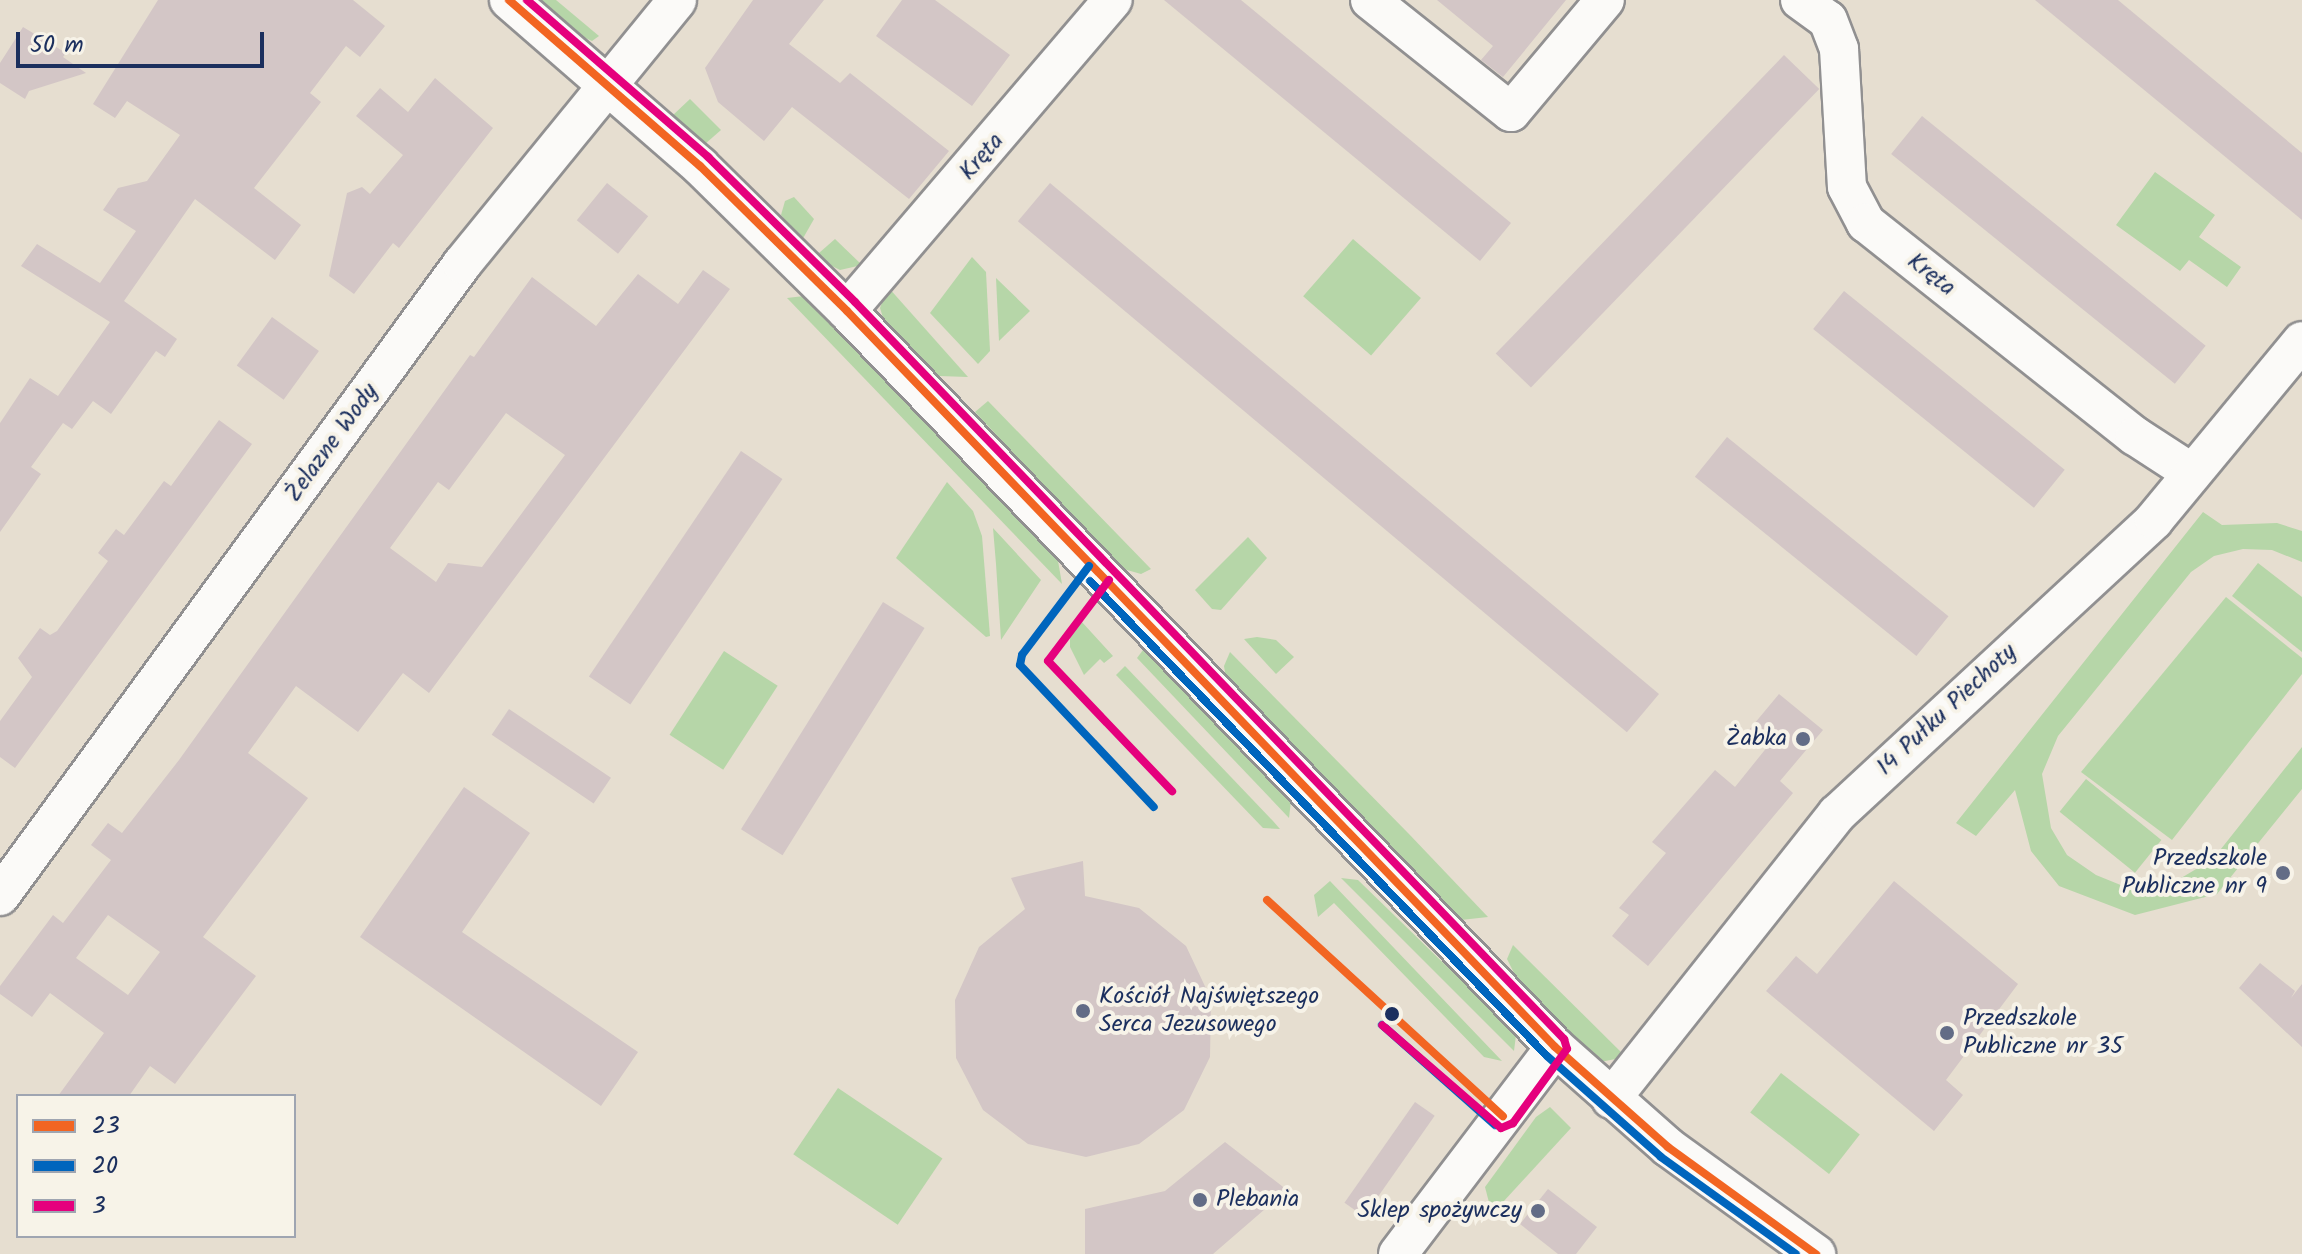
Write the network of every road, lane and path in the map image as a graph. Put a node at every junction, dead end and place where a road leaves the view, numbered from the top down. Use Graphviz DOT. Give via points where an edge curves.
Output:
graph roads {
  1 [pos="509,0"];
  2 [pos="677,0"];
  3 [pos="1113,0"];
  4 [pos="1370,0"];
  5 [pos="1605,0"];
  6 [pos="1800,0"];
  7 [pos="609,83"];
  8 [pos="847,311"];
  9 [pos="2302,341"];
  10 [pos="2192,473"];
  11 [pos="0,896"];
  12 [pos="1555,1047"];
  13 [pos="1611,1099"];
  14 [pos="1398,1254"];
  15 [pos="1816,1254"];
  1 -- 7 [label="street"];
  2 -- 7 [label="street, Żelazne Wody"];
  3 -- 8 [label="street, Kręta"];
  4 -- 5 [label="street" via="1511,112"];
  6 -- 10 [label="street, Kręta" via="1828,20 1839,49 1847,187 1866,223 2135,436"];
  7 -- 8 [label="street"];
  7 -- 11 [label="street, Żelazne Wody" via="462,264"];
  8 -- 12 [label="street"];
  9 -- 10 [label="street, 14 Pułku Piechoty"];
  10 -- 13 [label="street, 14 Pułku Piechoty" via="2154,520 1837,814"];
  12 -- 13 [label="street"];
  12 -- 14 [label="street"];
  13 -- 15 [label="street" via="1739,1203"];
}
